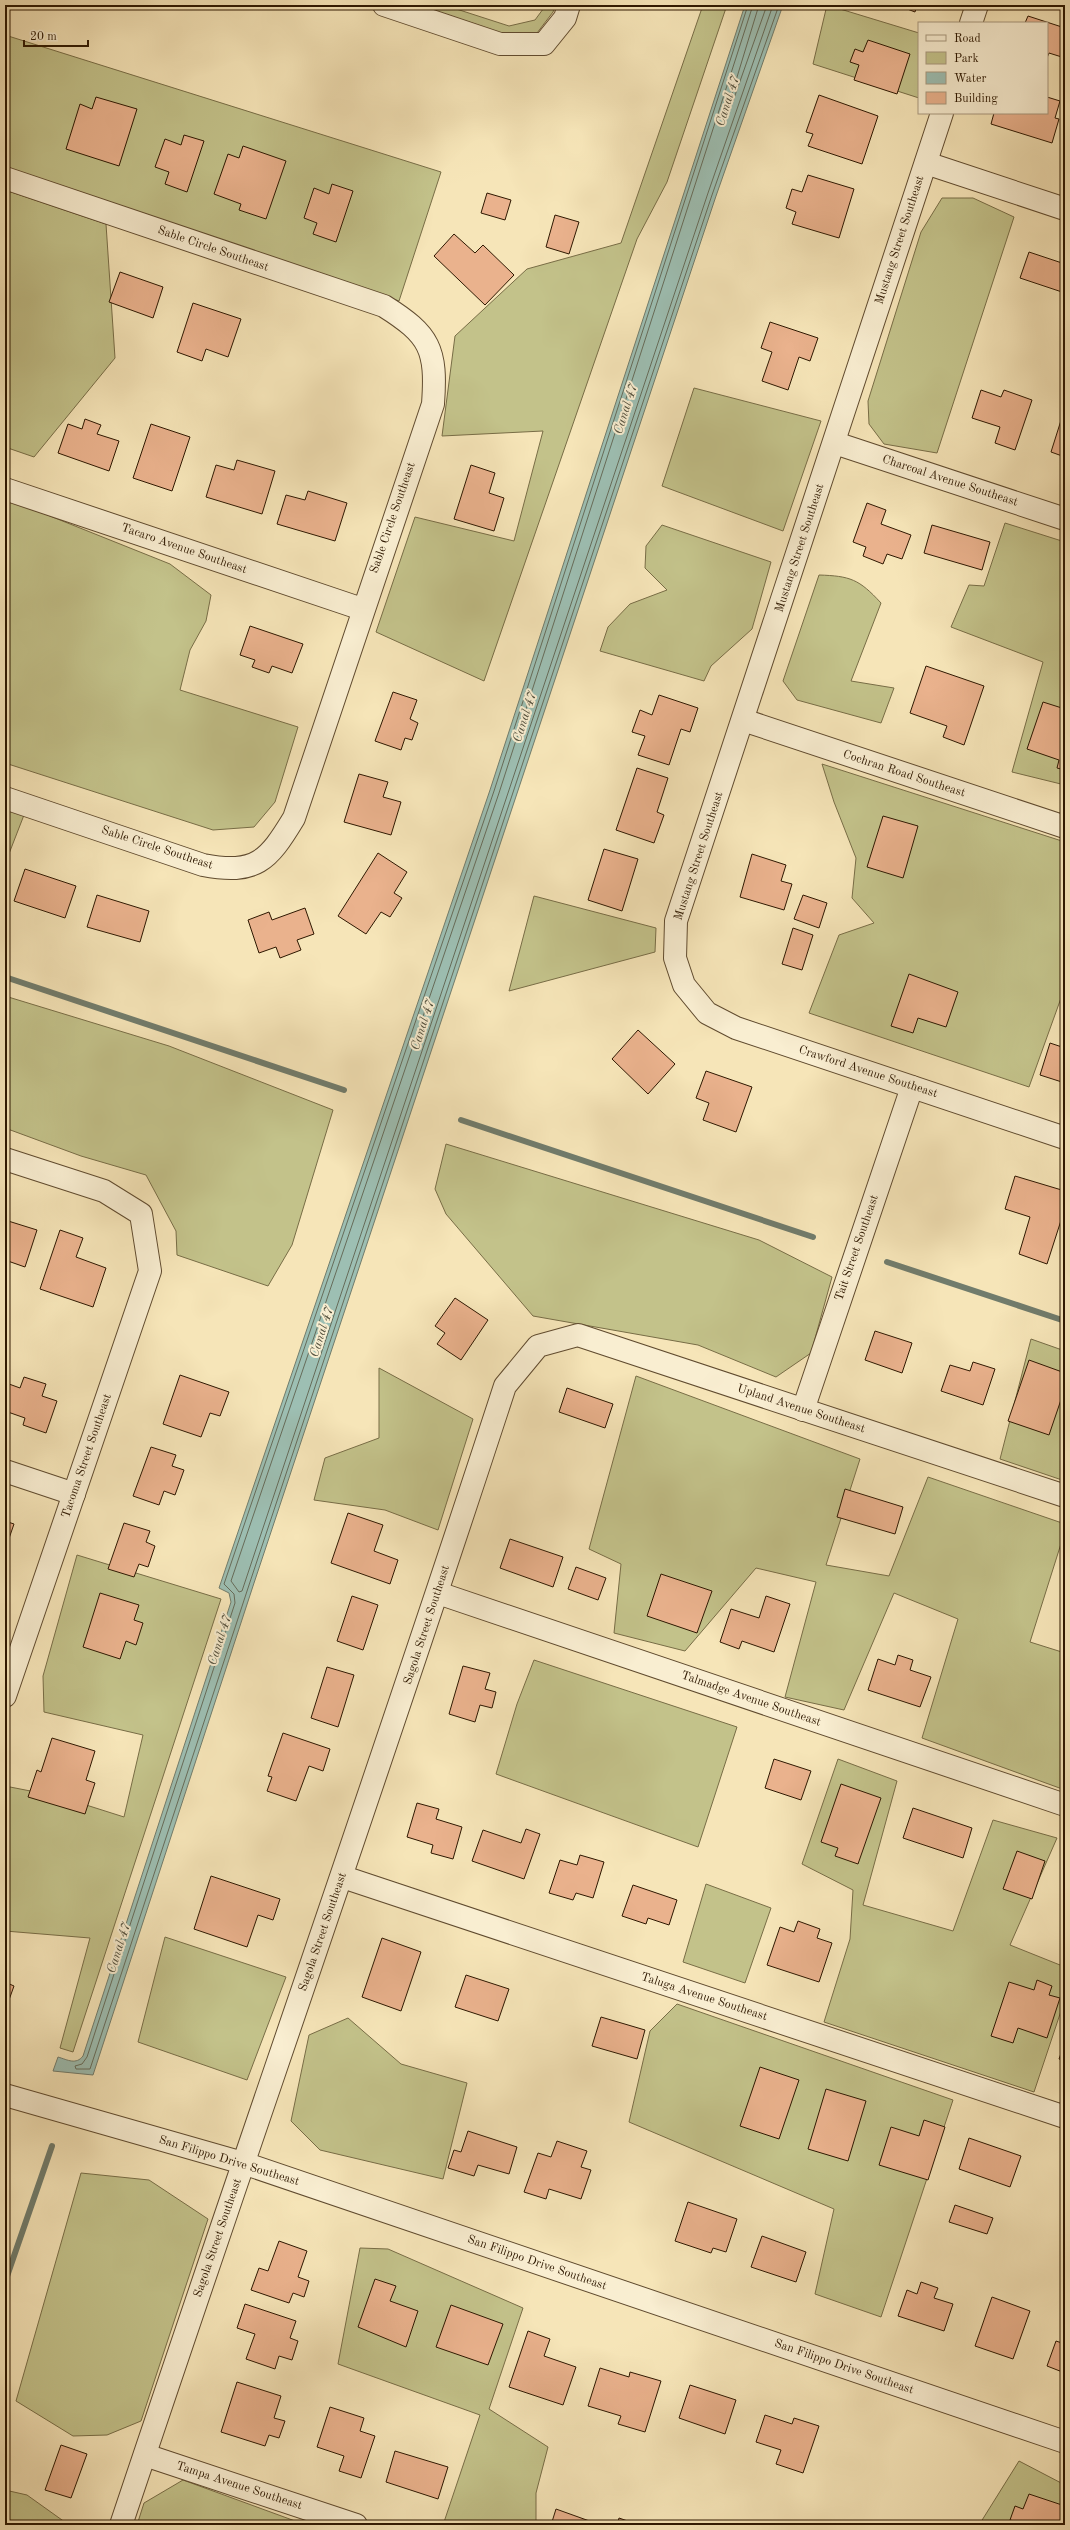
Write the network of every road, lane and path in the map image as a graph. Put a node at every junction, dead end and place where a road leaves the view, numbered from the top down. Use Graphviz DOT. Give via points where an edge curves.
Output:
graph roads {
  1 [pos="384,5"];
  2 [pos="569,5"];
  3 [pos="977,5"];
  4 [pos="971,22"];
  5 [pos="942,114"];
  6 [pos="926,163"];
  7 [pos="5,178"];
  8 [pos="1065,209"];
  9 [pos="834,442"];
  10 [pos="5,489"];
  11 [pos="1065,519"];
  12 [pos="362,609"];
  13 [pos="743,720"];
  14 [pos="5,798"];
  15 [pos="1065,827"];
  16 [pos="684,985"];
  17 [pos="912,1087"];
  18 [pos="1065,1138"];
  19 [pos="5,1159"];
  20 [pos="538,1346"];
  21 [pos="803,1410"];
  22 [pos="5,1471"];
  23 [pos="74,1494"];
  24 [pos="1065,1496"];
  25 [pos="438,1593"];
  26 [pos="5,1696"];
  27 [pos="1065,1805"];
  28 [pos="343,1876"];
  29 [pos="5,2095"];
  30 [pos="1065,2116"];
  31 [pos="243,2163"];
  32 [pos="1065,2442"];
  33 [pos="145,2455"];
  34 [pos="121,2525"];
  35 [pos="356,2525"];
  1 -- 2 [label="street" via="500,44 544,44 565,18"];
  3 -- 4 [label="street"];
  5 -- 6 [label="street, Mustang Street Southeast"];
  6 -- 8 [label="street"];
  6 -- 9 [label="street, Mustang Street Southeast"];
  7 -- 12 [label="street, Sable Circle Southeast" via="384,306 411,323 428,344 435,372 432,404"];
  9 -- 11 [label="street, Charcoal Avenue Southeast"];
  9 -- 13 [label="street, Mustang Street Southeast"];
  10 -- 12 [label="street, Tacaro Avenue Southeast"];
  12 -- 14 [label="street, Sable Circle Southeast" via="294,818 275,849 255,865 227,870 203,865"];
  13 -- 15 [label="street, Cochran Road Southeast"];
  13 -- 16 [label="street, Mustang Street Southeast" via="676,921 675,958"];
  16 -- 17 [label="street, Crawford Avenue Southeast" via="707,1013 736,1028"];
  17 -- 18 [label="street, Crawford Avenue Southeast"];
  17 -- 21 [label="street, Tait Street Southeast"];
  19 -- 23 [label="street, Tacoma Street Southeast" via="104,1191 141,1214 150,1270"];
  20 -- 21 [label="street, Upland Avenue Southeast" via="578,1335"];
  20 -- 25 [label="street, Sagola Street Southeast" via="505,1386"];
  21 -- 24 [label="street, Upland Avenue Southeast"];
  22 -- 23 [label="street"];
  23 -- 26 [label="street, Tacoma Street Southeast"];
  25 -- 27 [label="street, Talmadge Avenue Southeast"];
  25 -- 28 [label="street, Sagola Street Southeast"];
  28 -- 30 [label="street, Taluga Avenue Southeast"];
  28 -- 31 [label="street, Sagola Street Southeast"];
  29 -- 31 [label="street, San Filippo Drive Southeast"];
  31 -- 32 [label="street, San Filippo Drive Southeast"];
  31 -- 33 [label="street, Sagola Street Southeast"];
  33 -- 34 [label="street, Sagola Street Southeast"];
  33 -- 35 [label="street, Tampa Avenue Southeast"];
}
